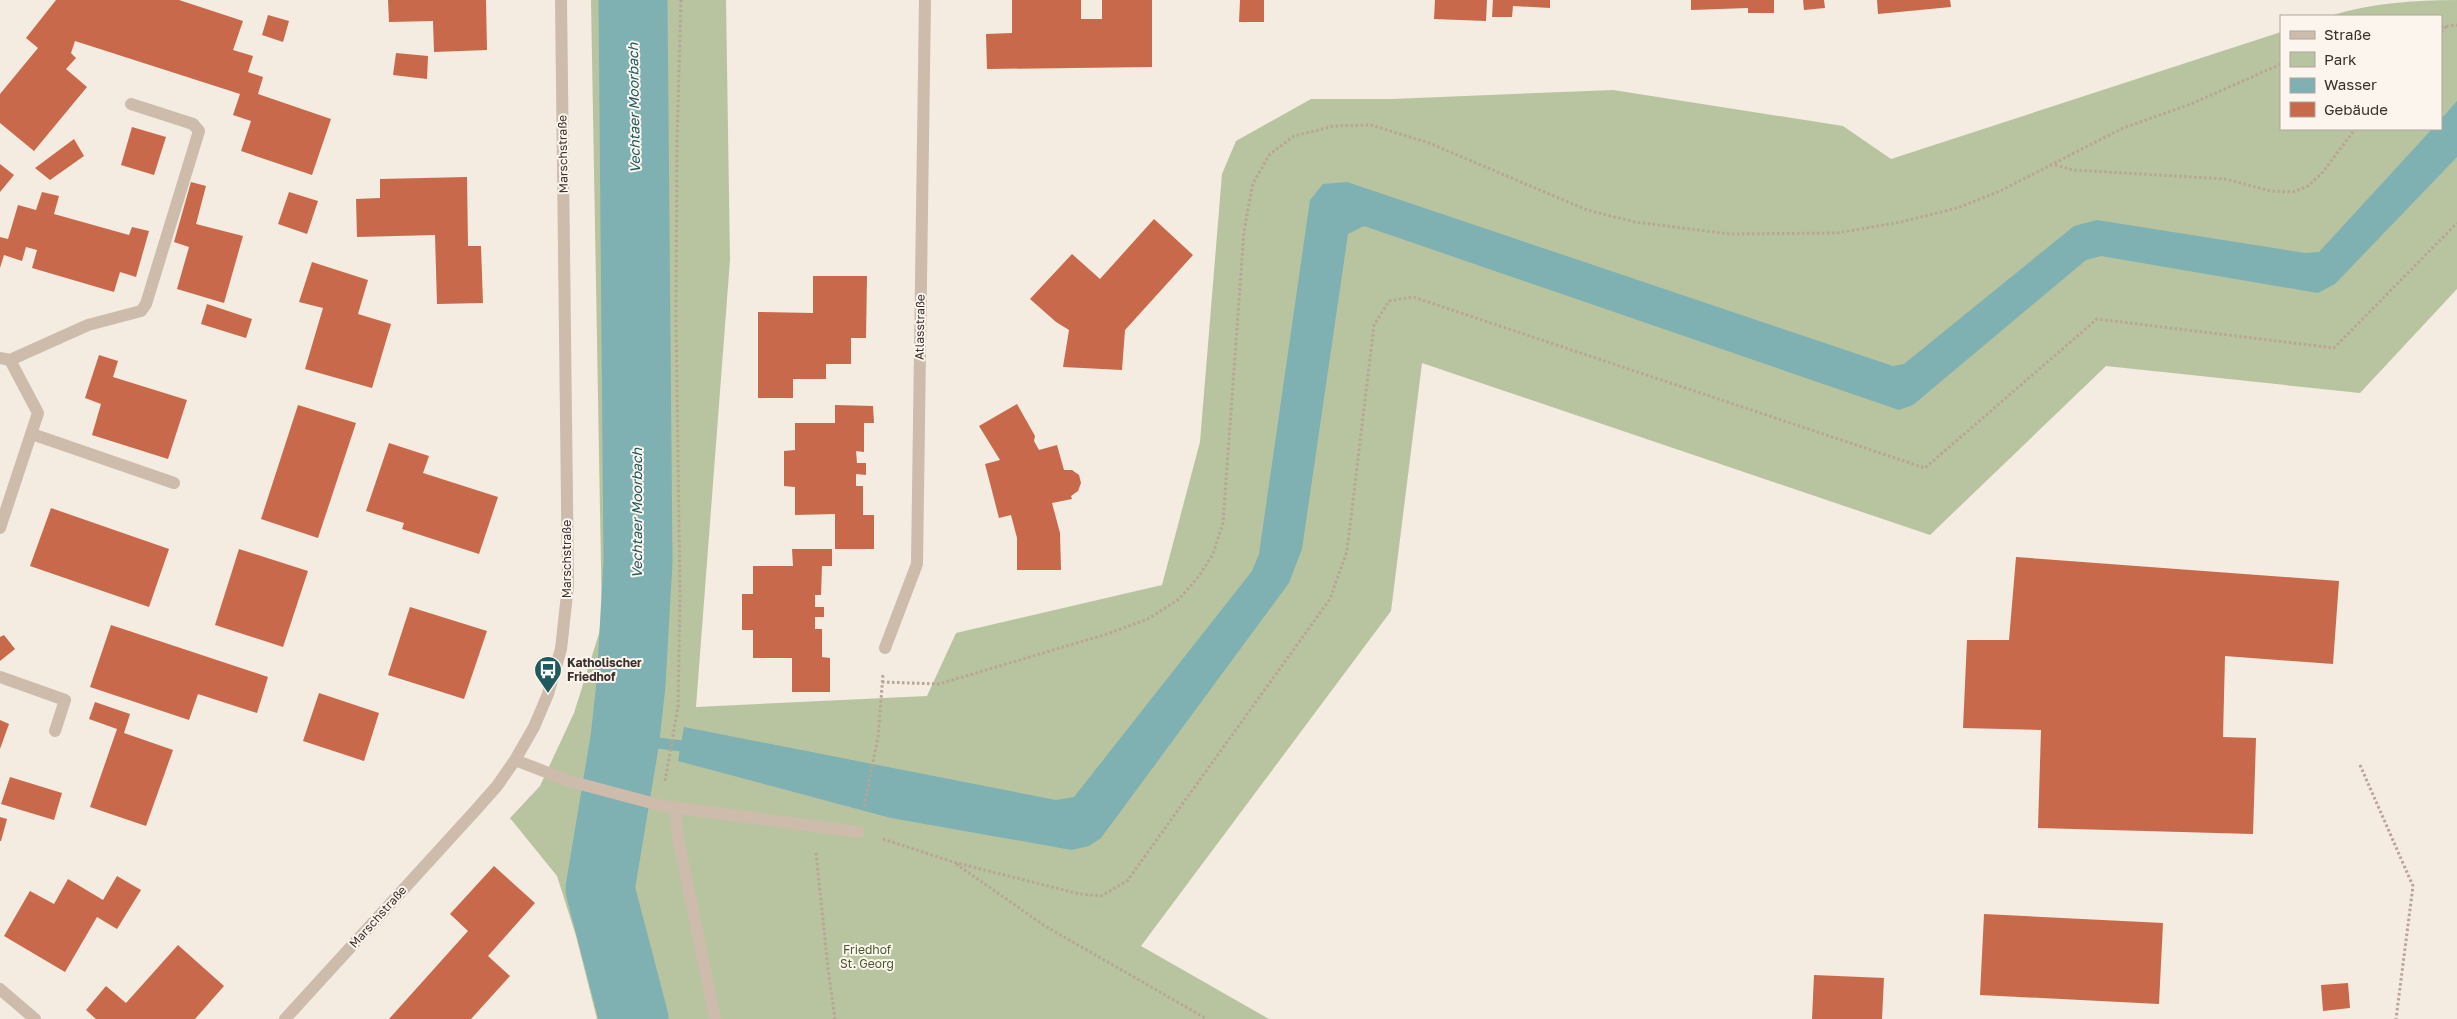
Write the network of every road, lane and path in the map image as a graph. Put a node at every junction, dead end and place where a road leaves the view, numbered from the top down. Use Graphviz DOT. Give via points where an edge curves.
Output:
graph roads {
  1 [pos="561,0"];
  2 [pos="681,0"];
  3 [pos="925,0"];
  4 [pos="2457,25"];
  5 [pos="2442,26"];
  6 [pos="2447,26"];
  7 [pos="2442,31"];
  8 [pos="2280,64"];
  9 [pos="132,104"];
  10 [pos="2354,130"];
  11 [pos="2055,165"];
  12 [pos="2457,223"];
  13 [pos="5,359"];
  14 [pos="32,434"];
  15 [pos="174,484"];
  16 [pos="0,528"];
  17 [pos="885,648"];
  18 [pos="0,677"];
  19 [pos="882,682"];
  20 [pos="55,731"];
  21 [pos="515,760"];
  22 [pos="2360,765"];
  23 [pos="664,783"];
  24 [pos="675,808"];
  25 [pos="860,825"];
  26 [pos="816,827"];
  27 [pos="954,862"];
  28 [pos="0,989"];
  29 [pos="35,1019"];
  30 [pos="285,1019"];
  31 [pos="715,1019"];
  32 [pos="835,1019"];
  33 [pos="1207,1019"];
  34 [pos="2396,1019"];
  1 -- 21 [label="street, Marschstraße" via="567,610 561,649 548,694"];
  2 -- 23 [label="path" via="676,200 678,706"];
  3 -- 17 [label="street, Atlasstraße" via="917,564"];
  4 -- 6 [label="path"];
  5 -- 6 [label="path"];
  6 -- 7 [label="path"];
  8 -- 11 [label="path" via="2191,104 2122,128"];
  9 -- 13 [label="street" via="193,124 199,131 146,304 141,311 88,325"];
  10 -- 11 [label="path" via="2323,172 2308,186 2293,192 2225,179 2073,170"];
  11 -- 19 [label="path" via="2000,192 1957,208 1901,222 1837,233 1730,234 1635,222 1587,210 1429,143 1371,125 1334,126 1294,136 1270,154 1253,183 1244,231 1224,523 1213,554 1199,576 1179,598 1148,619 1107,634 939,684"];
  12 -- 27 [label="path" via="2334,348 2097,319 1925,468 1413,297 1389,301 1374,325 1347,551 1330,599 1127,881 1101,896 1080,894"];
  13 -- 14 [label="street" via="38,413"];
  14 -- 15 [label="street"];
  14 -- 16 [label="street"];
  17 -- 19 [label="path"];
  18 -- 20 [label="street" via="65,700"];
  19 -- 25 [label="path" via="878,736"];
  21 -- 24 [label="street" via="569,781"];
  21 -- 30 [label="street, Marschstraße" via="474,812"];
  22 -- 34 [label="path" via="2413,886"];
  24 -- 26 [label="street"];
  24 -- 31 [label="street" via="678,838"];
  25 -- 26 [label="street"];
  25 -- 27 [label="path"];
  26 -- 32 [label="path" via="816,864"];
  27 -- 33 [label="path" via="1045,926"];
  28 -- 29 [label="street"];
}
